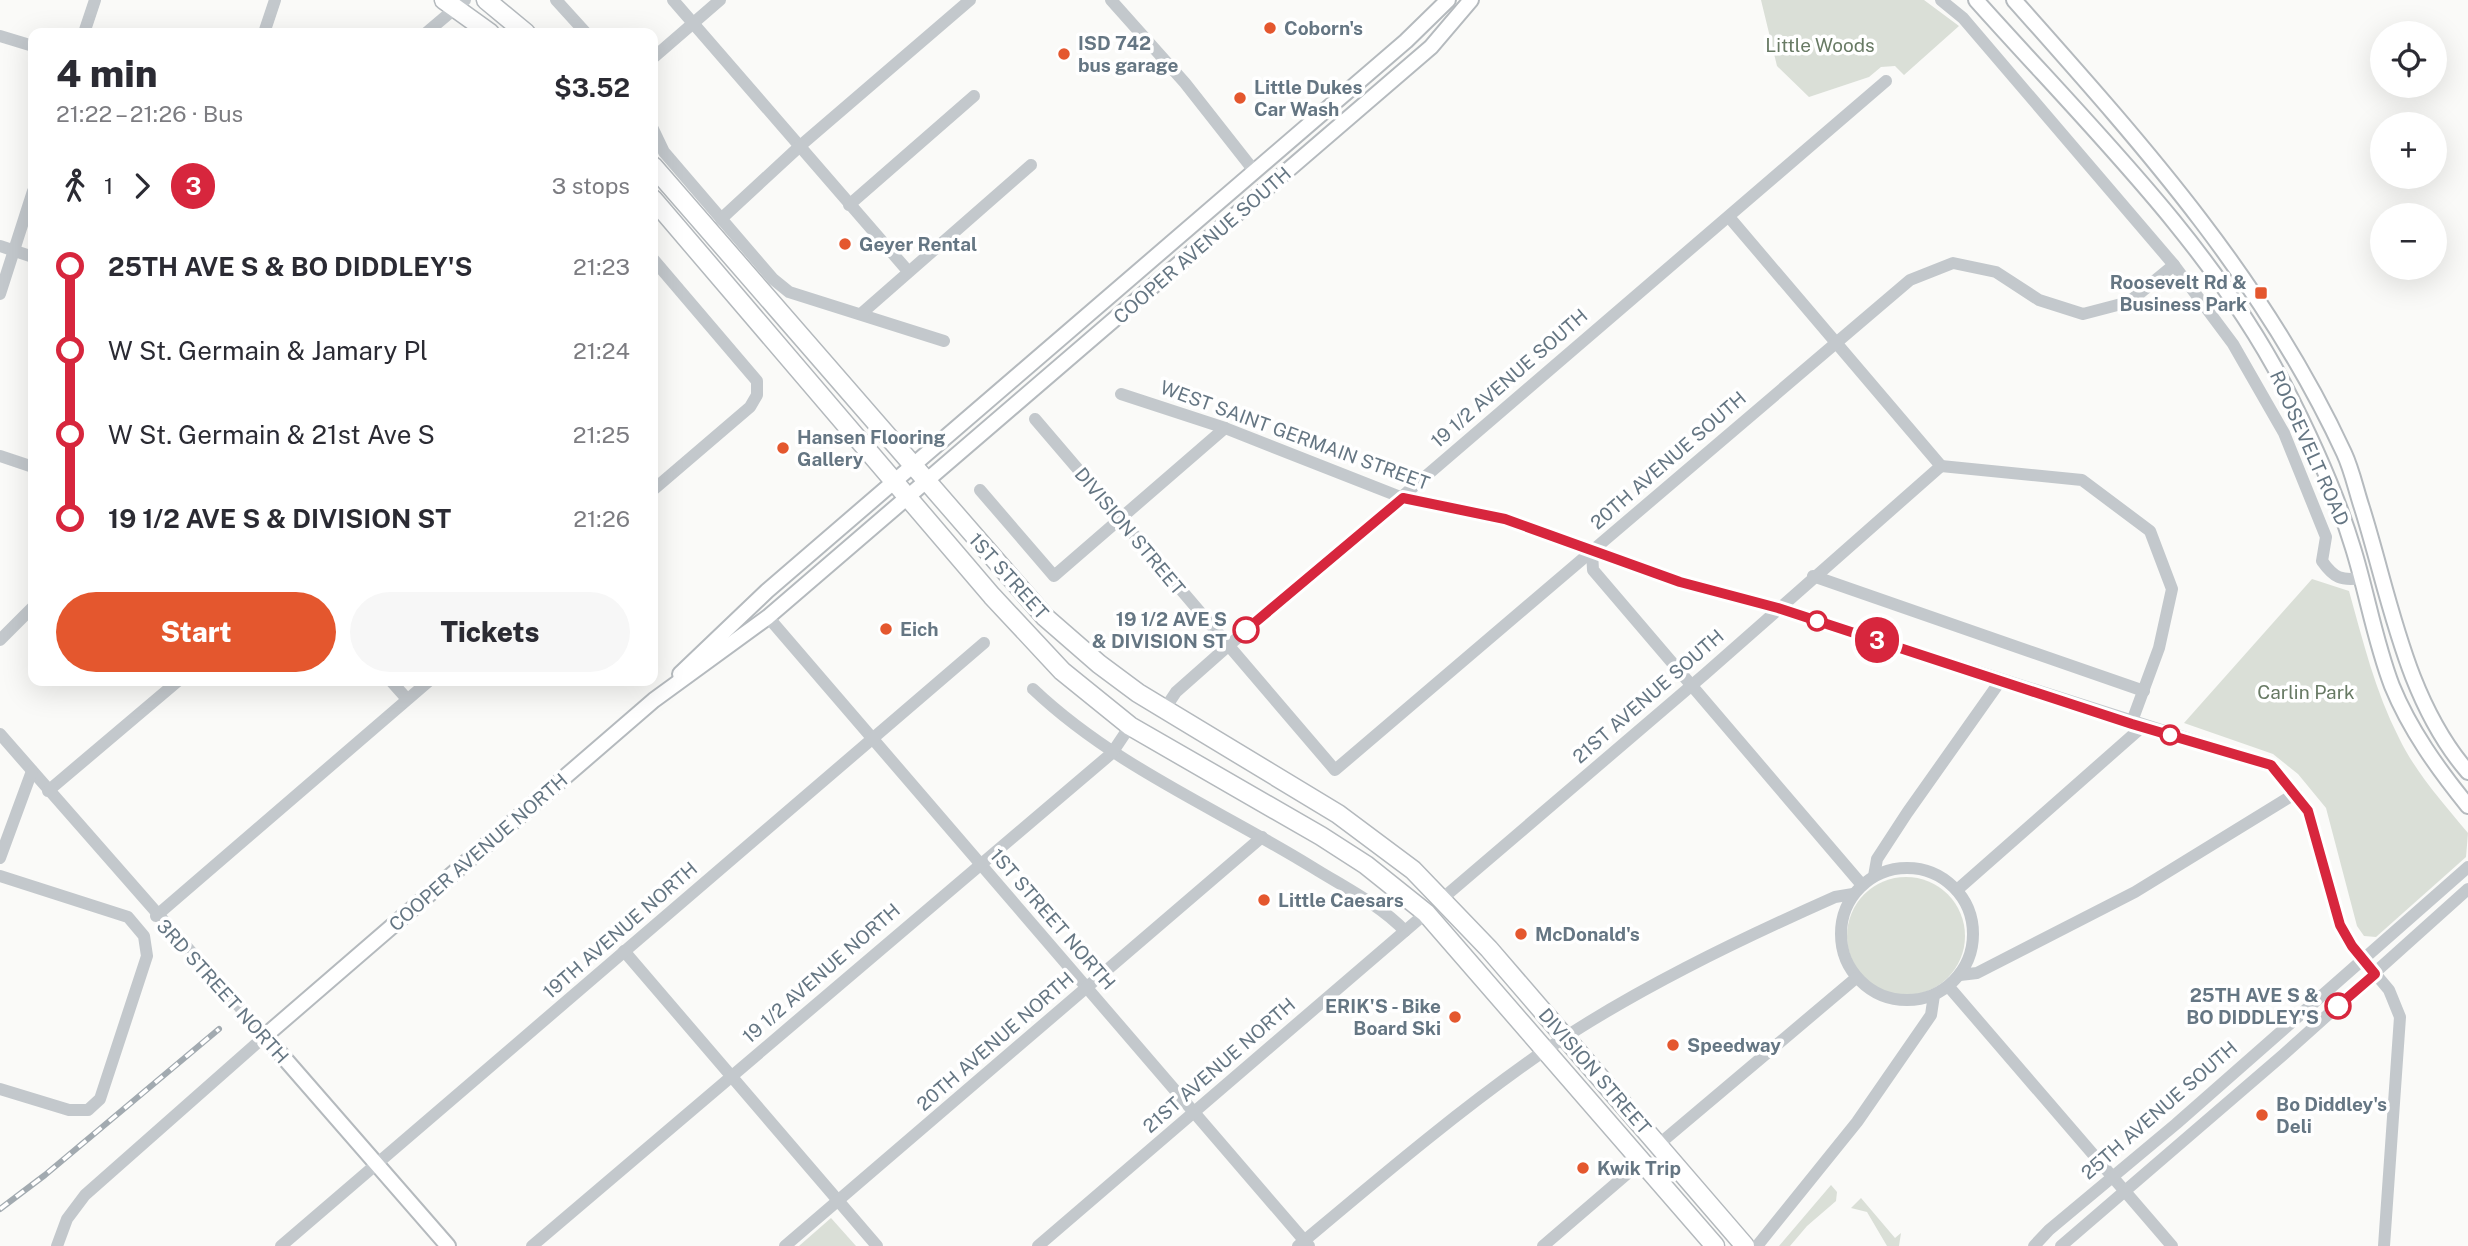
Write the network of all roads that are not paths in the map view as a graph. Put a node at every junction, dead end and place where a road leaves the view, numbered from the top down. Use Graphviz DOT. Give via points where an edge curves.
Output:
graph roads {
  1 [pos="95,0"];
  2 [pos="275,0"];
  3 [pos="486,0"];
  4 [pos="556,0"];
  5 [pos="673,0"];
  6 [pos="720,0"];
  7 [pos="970,0"];
  8 [pos="1111,0"];
  9 [pos="1448,0"];
  10 [pos="1471,0"];
  11 [pos="1941,0"];
  12 [pos="1976,0"];
  13 [pos="2014,0"];
  14 [pos="455,2"];
  15 [pos="693,23"];
  16 [pos="86,28"];
  17 [pos="266,28"];
  18 [pos="431,28"];
  19 [pos="484,28"];
  20 [pos="520,28"];
  21 [pos="581,28"];
  22 [pos="0,36"];
  23 [pos="28,44"];
  24 [pos="658,54"];
  25 [pos="1886,81"];
  26 [pos="974,96"];
  27 [pos="658,139"];
  28 [pos="800,146"];
  29 [pos="1031,165"];
  30 [pos="658,172"];
  31 [pos="1255,172"];
  32 [pos="658,205"];
  33 [pos="850,205"];
  34 [pos="28,207"];
  35 [pos="1729,217"];
  36 [pos="721,219"];
  37 [pos="0,246"];
  38 [pos="14,251"];
  39 [pos="28,255"];
  40 [pos="658,265"];
  41 [pos="2174,265"];
  42 [pos="907,270"];
  43 [pos="0,294"];
  44 [pos="862,313"];
  45 [pos="944,341"];
  46 [pos="1835,341"];
  47 [pos="1121,394"];
  48 [pos="1035,419"];
  49 [pos="1226,428"];
  50 [pos="0,456"];
  51 [pos="28,465"];
  52 [pos="912,466"];
  53 [pos="1941,466"];
  54 [pos="894,481"];
  55 [pos="926,482"];
  56 [pos="658,485"];
  57 [pos="979,490"];
  58 [pos="908,497"];
  59 [pos="1403,498"];
  60 [pos="1120,519"];
  61 [pos="1592,552"];
  62 [pos="1813,576"];
  63 [pos="2362,578"];
  64 [pos="1778,608"];
  65 [pos="28,612"];
  66 [pos="768,617"];
  67 [pos="0,640"];
  68 [pos="984,643"];
  69 [pos="1228,646"];
  70 [pos="2001,680"];
  71 [pos="1691,685"];
  72 [pos="172,686"];
  73 [pos="395,686"];
  74 [pos="423,686"];
  75 [pos="1033,689"];
  76 [pos="2144,691"];
  77 [pos="407,699"];
  78 [pos="654,700"];
  79 [pos="1164,710"];
  80 [pos="2137,725"];
  81 [pos="1130,726"];
  82 [pos="0,734"];
  83 [pos="873,738"];
  84 [pos="1112,753"];
  85 [pos="1335,770"];
  86 [pos="32,771"];
  87 [pos="2468,772"];
  88 [pos="48,791"];
  89 [pos="2296,793"];
  90 [pos="2468,806"];
  91 [pos="1262,837"];
  92 [pos="0,858"];
  93 [pos="980,863"];
  94 [pos="2468,867"];
  95 [pos="0,876"];
  96 [pos="1874,876"];
  97 [pos="1858,889"];
  98 [pos="2468,889"];
  99 [pos="1957,890"];
  100 [pos="1443,898"];
  101 [pos="1426,913"];
  102 [pos="156,916"];
  103 [pos="1405,931"];
  104 [pos="624,951"];
  105 [pos="2363,960"];
  106 [pos="2375,974"];
  107 [pos="1960,975"];
  108 [pos="1856,978"];
  109 [pos="1949,986"];
  110 [pos="1087,987"];
  111 [pos="1934,995"];
  112 [pos="265,1036"];
  113 [pos="1566,1038"];
  114 [pos="1547,1050"];
  115 [pos="731,1076"];
  116 [pos="0,1089"];
  117 [pos="1194,1112"];
  118 [pos="1658,1146"];
  119 [pos="1642,1161"];
  120 [pos="377,1163"];
  121 [pos="2112,1177"];
  122 [pos="2123,1190"];
  123 [pos="838,1200"];
  124 [pos="1304,1244"];
  125 [pos="57,1246"];
  126 [pos="281,1246"];
  127 [pos="448,1246"];
  128 [pos="533,1246"];
  129 [pos="785,1246"];
  130 [pos="877,1246"];
  131 [pos="1038,1246"];
  132 [pos="1543,1246"];
  133 [pos="1715,1246"];
  134 [pos="1745,1246"];
  135 [pos="1757,1246"];
  136 [pos="2034,1246"];
  137 [pos="2061,1246"];
  138 [pos="2172,1246"];
  139 [pos="2386,1246"];
  1 -- 16 [label="street"];
  2 -- 17 [label="street"];
  3 -- 20 [label="highway"];
  4 -- 21 [label="street"];
  5 -- 15 [label="street"];
  6 -- 15 [label="street"];
  7 -- 28 [label="street"];
  8 -- 31 [label="street"];
  9 -- 31 [label="main road"];
  10 -- 55 [label="main road, COOPER AVENUE SOUTH" via="1431,47 1387,86"];
  11 -- 41 [label="street" via="1963,18"];
  12 -- 63 [label="main road, ROOSEVELT ROAD" via="2186,236 2235,304 2283,382 2320,464"];
  13 -- 87 [label="main road, ROOSEVELT ROAD" via="2203,219 2303,370 2346,456 2407,665 2435,723"];
  14 -- 18 [label="street"];
  14 -- 19 [label="highway"];
  15 -- 24 [label="street"];
  15 -- 28 [label="street"];
  22 -- 23 [label="street"];
  25 -- 35 [label="street, 19 1/2 AVENUE SOUTH"];
  26 -- 33 [label="street"];
  27 -- 36 [label="street"];
  28 -- 33 [label="street"];
  28 -- 36 [label="street"];
  29 -- 42 [label="street"];
  30 -- 52 [label="highway, 1ST STREET"];
  31 -- 52 [label="main road"];
  32 -- 54 [label="highway, 1ST STREET"];
  33 -- 42 [label="street"];
  34 -- 38 [label="street"];
  35 -- 46 [label="street"];
  35 -- 59 [label="street, 19 1/2 AVENUE SOUTH" via="1480,426"];
  36 -- 44 [label="street" via="789,292"];
  37 -- 38 [label="street"];
  38 -- 39 [label="street"];
  38 -- 43 [label="street"];
  40 -- 56 [label="street" via="757,381 757,395 750,407"];
  41 -- 46 [label="street, 20TH AVENUE SOUTH" via="2129,302 2083,314 2039,300 1996,272 1953,263 1910,280"];
  41 -- 63 [label="street" via="2233,344 2284,433 2326,537 2322,561 2333,576 2346,581"];
  42 -- 44 [label="street"];
  44 -- 45 [label="street"];
  46 -- 53 [label="street"];
  46 -- 61 [label="street, 20TH AVENUE SOUTH"];
  47 -- 49 [label="street, WEST SAINT GERMAIN STREET"];
  48 -- 60 [label="street, DIVISION STREET"];
  49 -- 59 [label="street, WEST SAINT GERMAIN STREET"];
  49 -- 60 [label="street"];
  50 -- 51 [label="street"];
  52 -- 54 [label="main road"];
  52 -- 55 [label="highway, 1ST STREET"];
  53 -- 62 [label="street, 21ST AVENUE SOUTH"];
  53 -- 76 [label="street" via="2082,480 2150,531 2172,589"];
  54 -- 58 [label="highway, 1ST STREET"];
  54 -- 78 [label="main road" via="720,634"];
  55 -- 58 [label="main road, COOPER AVENUE NORTH"];
  55 -- 79 [label="highway, 1ST STREET" via="1045,617 1099,664"];
  57 -- 60 [label="street" via="1054,576"];
  58 -- 66 [label="main road, COOPER AVENUE NORTH"];
  58 -- 81 [label="highway, 1ST STREET" via="1039,648 1079,687"];
  59 -- 61 [label="street, WEST SAINT GERMAIN STREET" via="1505,519"];
  59 -- 69 [label="street, 19 1/2 AVENUE SOUTH"];
  60 -- 69 [label="street, DIVISION STREET"];
  61 -- 64 [label="street, WEST SAINT GERMAIN STREET"];
  61 -- 71 [label="street" via="1593,570"];
  61 -- 85 [label="street, 20TH AVENUE SOUTH"];
  62 -- 64 [label="street, 21ST AVENUE SOUTH"];
  62 -- 76 [label="street"];
  63 -- 90 [label="main road, ROOSEVELT ROAD" via="2391,684 2412,729"];
  64 -- 70 [label="street, WEST SAINT GERMAIN STREET"];
  64 -- 71 [label="street, 21ST AVENUE SOUTH"];
  65 -- 67 [label="street"];
  66 -- 78 [label="main road, COOPER AVENUE NORTH"];
  66 -- 83 [label="street, 1ST STREET NORTH"];
  68 -- 83 [label="street, 19TH AVENUE NORTH"];
  69 -- 79 [label="street, 19 1/2 AVENUE SOUTH" via="1176,692"];
  69 -- 85 [label="street, DIVISION STREET"];
  70 -- 80 [label="street, WEST SAINT GERMAIN STREET"];
  70 -- 96 [label="street" via="1877,859"];
  71 -- 97 [label="street"];
  71 -- 100 [label="street, 21ST AVENUE SOUTH"];
  72 -- 88 [label="street"];
  73 -- 77 [label="street"];
  74 -- 77 [label="street"];
  75 -- 84 [label="street" via="1069,723"];
  76 -- 80 [label="street"];
  77 -- 102 [label="street"];
  78 -- 112 [label="main road, COOPER AVENUE NORTH"];
  79 -- 100 [label="highway, 1ST STREET" via="1338,814"];
  80 -- 89 [label="street, WEST SAINT GERMAIN STREET" via="2271,765"];
  80 -- 99 [label="street"];
  81 -- 84 [label="street, 19 1/2 AVENUE NORTH"];
  81 -- 101 [label="highway, 1ST STREET" via="1321,836"];
  82 -- 86 [label="street, 3RD STREET NORTH"];
  83 -- 93 [label="street, 1ST STREET NORTH"];
  83 -- 104 [label="street, 19TH AVENUE NORTH"];
  84 -- 91 [label="street"];
  84 -- 93 [label="street, 19 1/2 AVENUE NORTH"];
  86 -- 88 [label="street, 3RD STREET NORTH"];
  86 -- 92 [label="street"];
  88 -- 102 [label="street, 3RD STREET NORTH"];
  89 -- 105 [label="street, WEST SAINT GERMAIN STREET" via="2315,830 2340,925"];
  89 -- 107 [label="street" via="2135,892 1977,973"];
  91 -- 103 [label="street" via="1381,910"];
  91 -- 110 [label="street, 20TH AVENUE NORTH"];
  93 -- 110 [label="street, 1ST STREET NORTH"];
  93 -- 115 [label="street, 19 1/2 AVENUE NORTH"];
  94 -- 105 [label="street, 25TH AVENUE SOUTH"];
  95 -- 116 [label="street" via="128,917 144,936 147,956 100,1099 88,1110 69,1110"];
  96 -- 97 [label="street"];
  96 -- 99 [label="street" via="1895,869 1918,869 1939,876"];
  97 -- 108 [label="street" via="1843,914 1840,936"];
  97 -- 113 [label="street" via="1772,925"];
  98 -- 106 [label="street, 25TH AVENUE SOUTH"];
  99 -- 107 [label="street" via="1969,910 1974,932 1971,954"];
  100 -- 113 [label="highway, DIVISION STREET"];
  101 -- 103 [label="street, 21ST AVENUE NORTH"];
  101 -- 114 [label="highway, DIVISION STREET"];
  102 -- 112 [label="street, 3RD STREET NORTH"];
  103 -- 117 [label="street, 21ST AVENUE NORTH"];
  104 -- 115 [label="street"];
  104 -- 120 [label="street, 19TH AVENUE NORTH"];
  105 -- 106 [label="street, WEST SAINT GERMAIN STREET"];
  105 -- 121 [label="street, 25TH AVENUE SOUTH"];
  106 -- 122 [label="street, 25TH AVENUE SOUTH"];
  106 -- 139 [label="street" via="2389,990 2400,1017"];
  107 -- 109 [label="street"];
  108 -- 111 [label="street" via="1892,999 1914,1001"];
  108 -- 118 [label="street"];
  109 -- 111 [label="street"];
  109 -- 121 [label="street"];
  110 -- 117 [label="street, 1ST STREET NORTH"];
  110 -- 123 [label="street, 20TH AVENUE NORTH"];
  111 -- 135 [label="street" via="1931,1015 1857,1122"];
  112 -- 120 [label="main road, 3RD STREET NORTH"];
  112 -- 125 [label="street, COOPER AVENUE NORTH" via="85,1195 67,1219"];
  113 -- 114 [label="street"];
  113 -- 118 [label="highway, DIVISION STREET"];
  114 -- 119 [label="highway, DIVISION STREET"];
  114 -- 124 [label="street"];
  115 -- 123 [label="street"];
  115 -- 128 [label="street, 19 1/2 AVENUE NORTH"];
  117 -- 124 [label="street, 1ST STREET NORTH"];
  117 -- 131 [label="street, 21ST AVENUE NORTH"];
  118 -- 134 [label="highway, DIVISION STREET"];
  119 -- 132 [label="street"];
  119 -- 133 [label="highway, DIVISION STREET"];
  120 -- 126 [label="street, 19TH AVENUE NORTH"];
  120 -- 127 [label="main road, 3RD STREET NORTH"];
  121 -- 122 [label="street"];
  121 -- 136 [label="street, 25TH AVENUE SOUTH"];
  122 -- 137 [label="street, 25TH AVENUE SOUTH"];
  122 -- 138 [label="street"];
  123 -- 129 [label="street, 20TH AVENUE NORTH"];
  123 -- 130 [label="street"];
}
